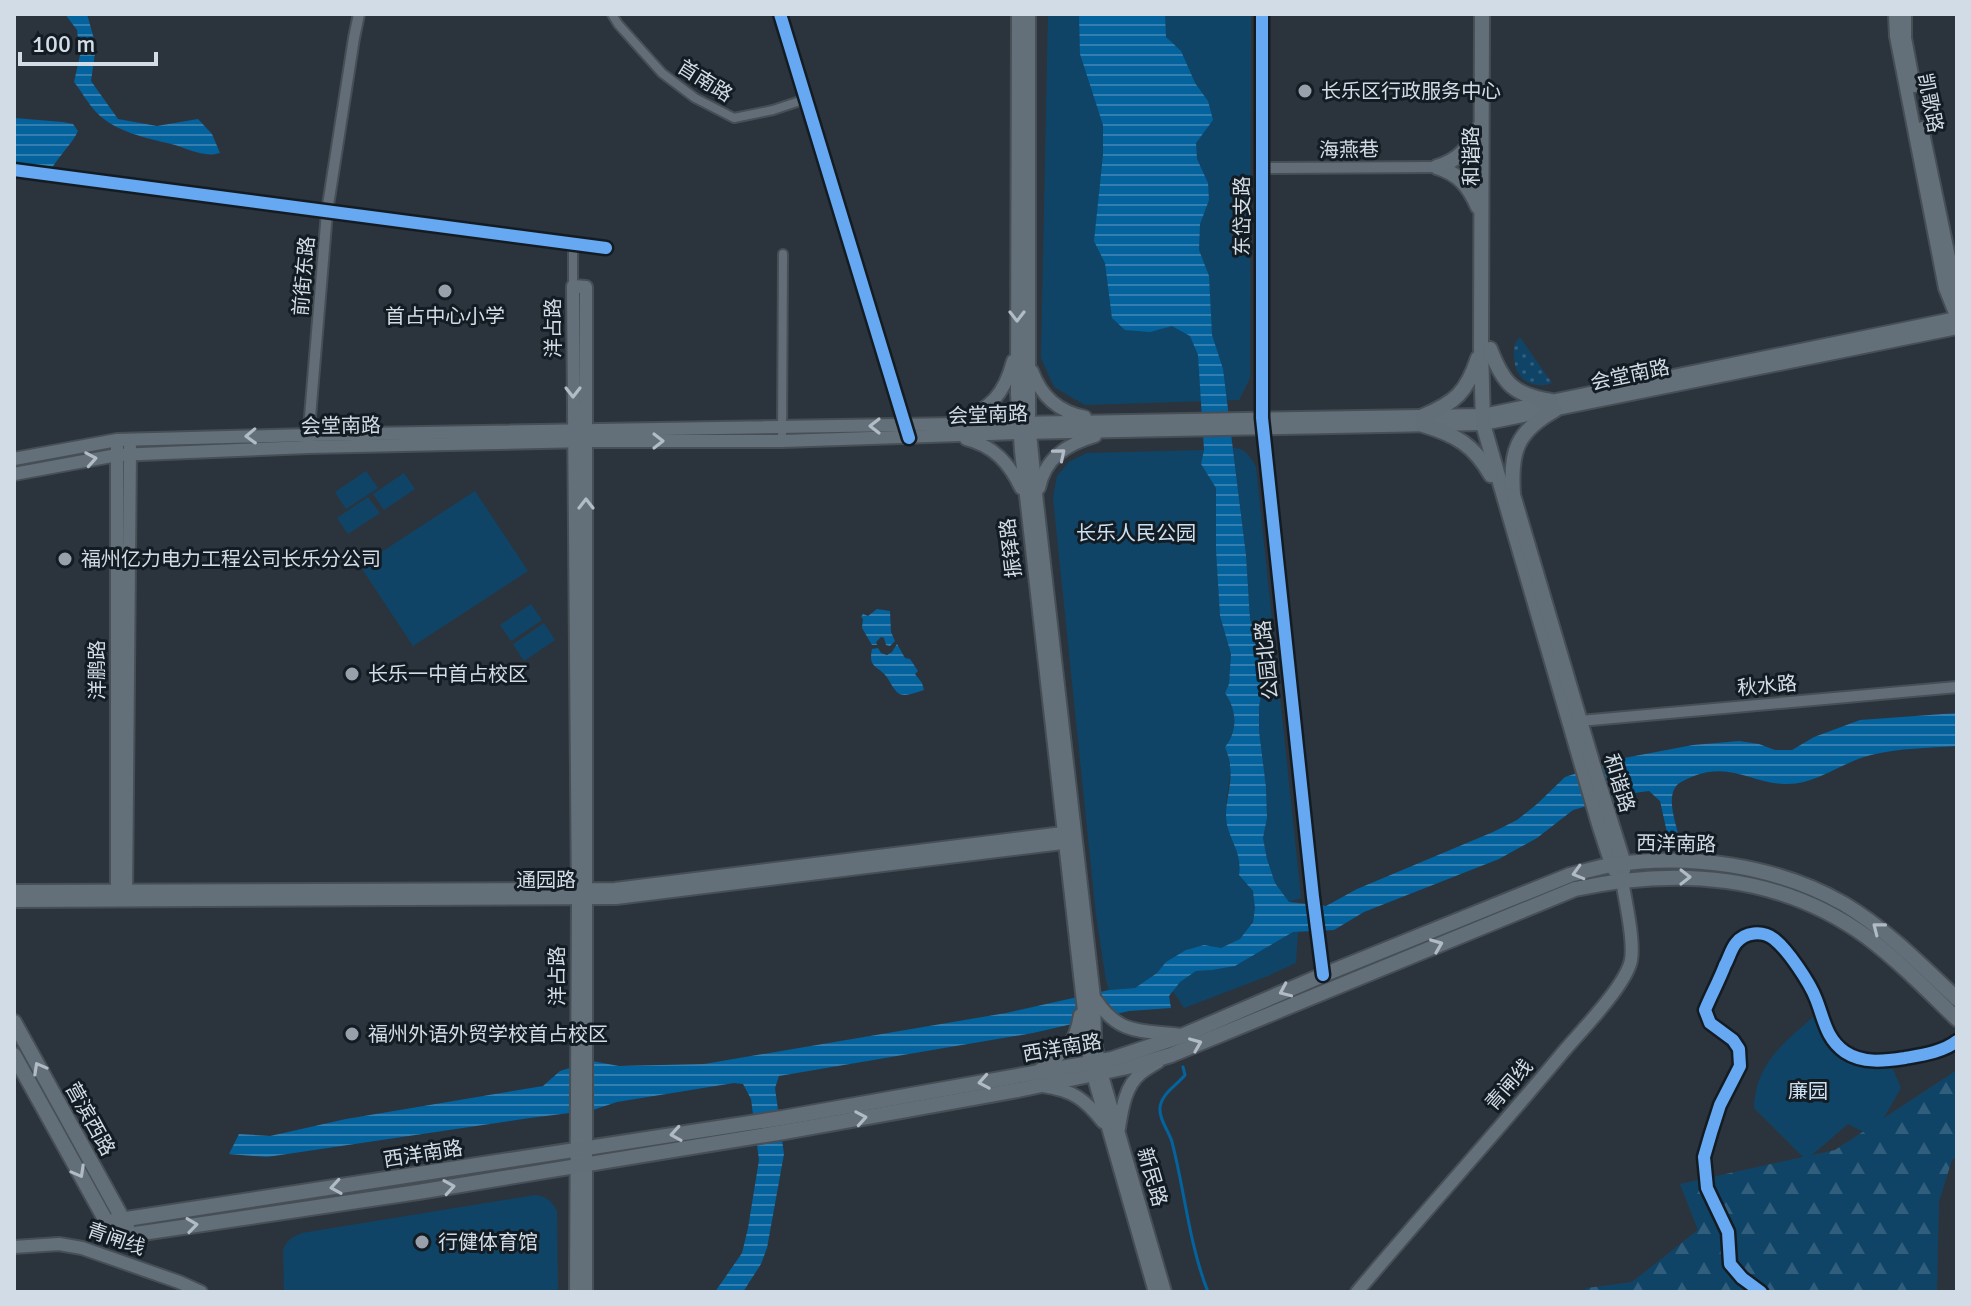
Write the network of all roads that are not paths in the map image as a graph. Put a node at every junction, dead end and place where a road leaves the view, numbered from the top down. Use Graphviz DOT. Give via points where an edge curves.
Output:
graph roads {
  1 [pos="359,14"];
  2 [pos="612,14"];
  3 [pos="780,14"];
  4 [pos="1018,14"];
  5 [pos="1029,14"];
  6 [pos="1262,14"];
  7 [pos="1482,14"];
  8 [pos="1491,14"];
  9 [pos="1895,14"];
  10 [pos="1905,14"];
  11 [pos="806,99"];
  12 [pos="1481,123"];
  13 [pos="1437,167"];
  14 [pos="1262,168"];
  15 [pos="14,170"];
  16 [pos="327,212"];
  17 [pos="1481,214"];
  18 [pos="573,243"];
  19 [pos="606,248"];
  20 [pos="783,254"];
  21 [pos="573,286"];
  22 [pos="1957,318"];
  23 [pos="1957,328"];
  24 [pos="1017,342"];
  25 [pos="1486,348"];
  26 [pos="1029,349"];
  27 [pos="1553,406"];
  28 [pos="1487,419"];
  29 [pos="1423,421"];
  30 [pos="1263,423"];
  31 [pos="1108,426"];
  32 [pos="782,427"];
  33 [pos="1024,428"];
  34 [pos="950,430"];
  35 [pos="907,432"];
  36 [pos="580,436"];
  37 [pos="123,440"];
  38 [pos="308,441"];
  39 [pos="782,441"];
  40 [pos="124,454"];
  41 [pos="14,459"];
  42 [pos="14,474"];
  43 [pos="1509,497"];
  44 [pos="1032,503"];
  45 [pos="1957,687"];
  46 [pos="1580,721"];
  47 [pos="1588,767"];
  48 [pos="1070,837"];
  49 [pos="1618,864"];
  50 [pos="1622,880"];
  51 [pos="14,891"];
  52 [pos="582,894"];
  53 [pos="122,895"];
  54 [pos="14,901"];
  55 [pos="1323,975"];
  56 [pos="1088,999"];
  57 [pos="1957,999"];
  58 [pos="1957,1019"];
  59 [pos="14,1022"];
  60 [pos="1184,1035"];
  61 [pos="1957,1041"];
  62 [pos="14,1055"];
  63 [pos="1171,1055"];
  64 [pos="1096,1068"];
  65 [pos="1037,1080"];
  66 [pos="754,1129"];
  67 [pos="1113,1130"];
  68 [pos="581,1149"];
  69 [pos="581,1165"];
  70 [pos="122,1219"];
  71 [pos="107,1222"];
  72 [pos="131,1234"];
  73 [pos="115,1237"];
  74 [pos="14,1247"];
  75 [pos="201,1292"];
  76 [pos="576,1292"];
  77 [pos="586,1292"];
  78 [pos="1155,1292"];
  79 [pos="1165,1292"];
  80 [pos="1357,1292"];
  81 [pos="1761,1292"];
  1 -- 16 [label="street, 前街东路"];
  2 -- 11 [label="street, 首南路" via="662,73 734,118"];
  3 -- 11 [label="street"];
  4 -- 24 [label="main road, 振铎路, one-way"];
  5 -- 26 [label="main road, 振铎路"];
  6 -- 14 [label="street, 东岱支路"];
  7 -- 12 [label="main road, 和谐路"];
  8 -- 25 [label="main road, 和谐路"];
  9 -- 22 [label="main road, 凯歌路" via="1945,288"];
  10 -- 22 [label="main road, 凯歌路" via="1905,38"];
  11 -- 35 [label="street"];
  12 -- 13 [label="main road" via="1462,155"];
  12 -- 17 [label="main road, 和谐路"];
  13 -- 14 [label="street, 海燕巷"];
  13 -- 17 [label="main road" via="1465,183"];
  14 -- 30 [label="street, 东岱支路"];
  15 -- 16 [label="street"];
  16 -- 18 [label="street"];
  16 -- 38 [label="street, 前街东路"];
  17 -- 25 [label="main road, 和谐路"];
  18 -- 19 [label="street"];
  18 -- 21 [label="street"];
  20 -- 32 [label="street"];
  21 -- 36 [label="main road, 洋占路"];
  22 -- 27 [label="main road, 会堂南路"];
  23 -- 27 [label="main road, 会堂南路"];
  24 -- 33 [label="main road, 振铎路"];
  24 -- 34 [label="main road" via="998,397"];
  25 -- 27 [label="main road" via="1508,384"];
  25 -- 28 [label="main road, 和谐路"];
  25 -- 29 [label="main road" via="1463,392"];
  26 -- 31 [label="main road" via="1035,379 1055,405"];
  26 -- 33 [label="main road, 振铎路"];
  27 -- 28 [label="main road, 会堂南路"];
  27 -- 43 [label="main road" via="1519,440"];
  28 -- 29 [label="main road, 会堂南路"];
  28 -- 43 [label="main road, 和谐路"];
  29 -- 30 [label="main road, 会堂南路"];
  29 -- 43 [label="main road" via="1475,451"];
  30 -- 31 [label="main road, 会堂南路"];
  30 -- 55 [label="street, 公园北路"];
  31 -- 33 [label="main road, 会堂南路"];
  44 -- 31 [label="main road, one-way" via="1053,457"];
  35 -- 32 [label="main road, 会堂南路, one-way"];
  32 -- 36 [label="main road, 会堂南路"];
  32 -- 39 [label="street"];
  33 -- 34 [label="main road, 会堂南路"];
  33 -- 44 [label="main road, 振铎路"];
  34 -- 35 [label="main road, 会堂南路"];
  34 -- 44 [label="main road" via="1002,458"];
  35 -- 39 [label="main road, 会堂南路"];
  36 -- 38 [label="main road, 会堂南路"];
  36 -- 39 [label="main road, 会堂南路, one-way"];
  36 -- 52 [label="main road, 洋占路"];
  38 -- 37 [label="main road, 会堂南路, one-way"];
  37 -- 40 [label="main road, 洋鹏路"];
  37 -- 41 [label="main road, 会堂南路"];
  38 -- 40 [label="main road, 会堂南路"];
  42 -- 40 [label="main road, 会堂南路, one-way"];
  40 -- 53 [label="main road, 洋鹏路"];
  43 -- 46 [label="main road, 和谐路"];
  43 -- 47 [label="main road, 和谐路"];
  44 -- 48 [label="main road, 振铎路"];
  45 -- 46 [label="street, 秋水路"];
  46 -- 47 [label="main road, 和谐路"];
  47 -- 49 [label="main road, 和谐路"];
  48 -- 52 [label="main road, 通园路"];
  48 -- 56 [label="main road, 振铎路"];
  49 -- 50 [label="main road, 和谐路"];
  49 -- 55 [label="main road, 西洋南路, one-way" via="1570,875"];
  57 -- 49 [label="main road, 西洋南路, one-way" via="1872,923 1810,888 1704,862"];
  50 -- 58 [label="main road, 西洋南路, one-way" via="1714,878 1793,897 1864,936"];
  63 -- 50 [label="main road, 西洋南路, one-way" via="1575,889"];
  50 -- 80 [label="main road, 青闸线" via="1632,947 1626,974"];
  51 -- 53 [label="main road, 通园路"];
  52 -- 53 [label="main road, 通园路"];
  52 -- 68 [label="main road, 洋占路"];
  53 -- 54 [label="main road, 通园路"];
  55 -- 60 [label="main road, 西洋南路, one-way"];
  56 -- 60 [label="main road" via="1128,1029"];
  56 -- 64 [label="main road, 振铎路"];
  56 -- 65 [label="main road" via="1074,1039"];
  70 -- 59 [label="main road, 营滨西路, one-way"];
  60 -- 64 [label="main road, 西洋南路"];
  61 -- 81 [label="street" via="1915,1056 1861,1060 1832,1039 1809,983 1773,939 1747,934 1734,945 1705,1010 1710,1023 1739,1049 1740,1066 1720,1105 1704,1170 1728,1232 1730,1264"];
  62 -- 71 [label="main road, 营滨西路, one-way"];
  63 -- 64 [label="main road, 西洋南路" via="1137,1065"];
  63 -- 67 [label="main road" via="1134,1081"];
  64 -- 65 [label="main road, 西洋南路"];
  64 -- 67 [label="main road, 新民路"];
  65 -- 66 [label="main road, 西洋南路"];
  65 -- 67 [label="main road" via="1084,1100"];
  66 -- 68 [label="main road, 西洋南路, one-way"];
  66 -- 69 [label="main road, 西洋南路"];
  67 -- 78 [label="main road, 新民路"];
  67 -- 79 [label="main road, 新民路"];
  68 -- 69 [label="main road, 洋占路"];
  68 -- 70 [label="main road, 西洋南路, one-way"];
  72 -- 69 [label="main road, 西洋南路, one-way"];
  69 -- 76 [label="main road, 洋占路"];
  69 -- 77 [label="main road, 洋占路"];
  70 -- 71 [label="main road, 西洋南路"];
  70 -- 72 [label="main road, 营滨西路"];
  71 -- 73 [label="main road, 营滨西路"];
  72 -- 73 [label="main road, 西洋南路"];
  74 -- 75 [label="main road, 青闸线" via="82,1248"];
}
